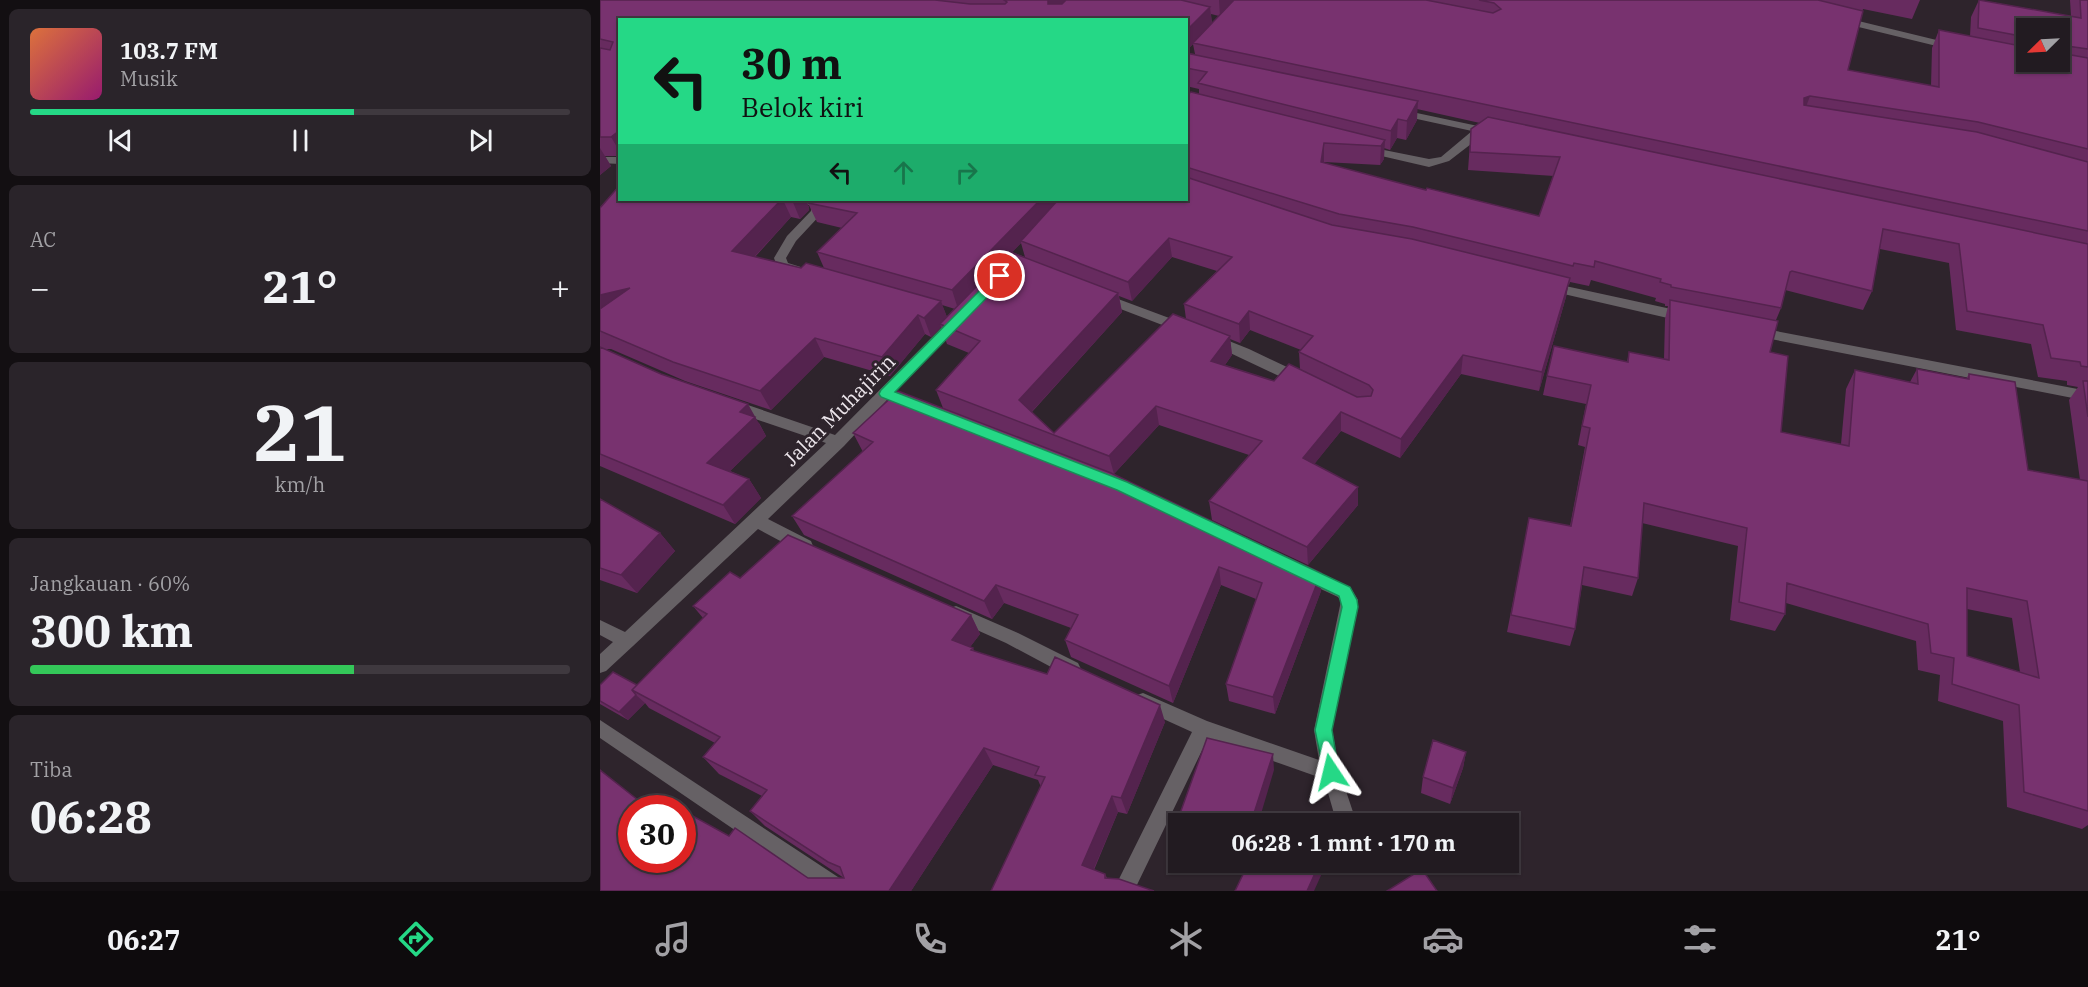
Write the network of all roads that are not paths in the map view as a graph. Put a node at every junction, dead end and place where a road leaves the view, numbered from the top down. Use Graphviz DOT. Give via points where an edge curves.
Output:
graph roads {
  1 [pos="1826,16"];
  2 [pos="1970,51"];
  3 [pos="1390,110"];
  4 [pos="1481,130"];
  5 [pos="1504,135"];
  6 [pos="1355,147"];
  7 [pos="600,160"];
  8 [pos="618,161"];
  9 [pos="808,201"];
  10 [pos="814,275"];
  11 [pos="1532,283"];
  12 [pos="1085,291"];
  13 [pos="959,313"];
  14 [pos="1704,321"];
  15 [pos="1739,328"];
  16 [pos="1314,386"];
  17 [pos="886,394"];
  18 [pos="2088,396"];
  19 [pos="720,401"];
  20 [pos="929,410"];
  21 [pos="839,442"];
  22 [pos="757,521"];
  23 [pos="826,556"];
  24 [pos="1290,567"];
  25 [pos="935,604"];
  26 [pos="600,627"];
  27 [pos="627,640"];
  28 [pos="600,664"];
  29 [pos="1083,674"];
  30 [pos="1126,694"];
  31 [pos="600,728"];
  32 [pos="1203,728"];
  33 [pos="1331,772"];
  34 [pos="1344,813"];
  35 [pos="846,891"];
  36 [pos="1123,891"];
  1 -- 2 [label="street"];
  3 -- 4 [label="street"];
  4 -- 5 [label="street"];
  4 -- 6 [label="street" via="1445,159 1429,163"];
  7 -- 8 [label="street"];
  9 -- 10 [label="street" via="817,204 817,212 791,239 780,258 783,266"];
  11 -- 14 [label="street"];
  12 -- 16 [label="street" via="1244,352"];
  13 -- 17 [label="street, Jalan Muhajirin"];
  15 -- 18 [label="street"];
  17 -- 20 [label="street"];
  17 -- 21 [label="street, Jalan Muhajirin"];
  19 -- 21 [label="street"];
  21 -- 22 [label="street, Jalan Muhajirin"];
  22 -- 23 [label="street"];
  22 -- 27 [label="street, Jalan Muhajirin"];
  24 -- 33 [label="street" via="1344,592 1350,600 1323,730"];
  25 -- 29 [label="street"];
  26 -- 27 [label="street"];
  27 -- 28 [label="street, Jalan Muhajirin"];
  30 -- 32 [label="street"];
  31 -- 35 [label="street"];
  32 -- 33 [label="street"];
  32 -- 36 [label="street"];
  33 -- 34 [label="street"];
}
